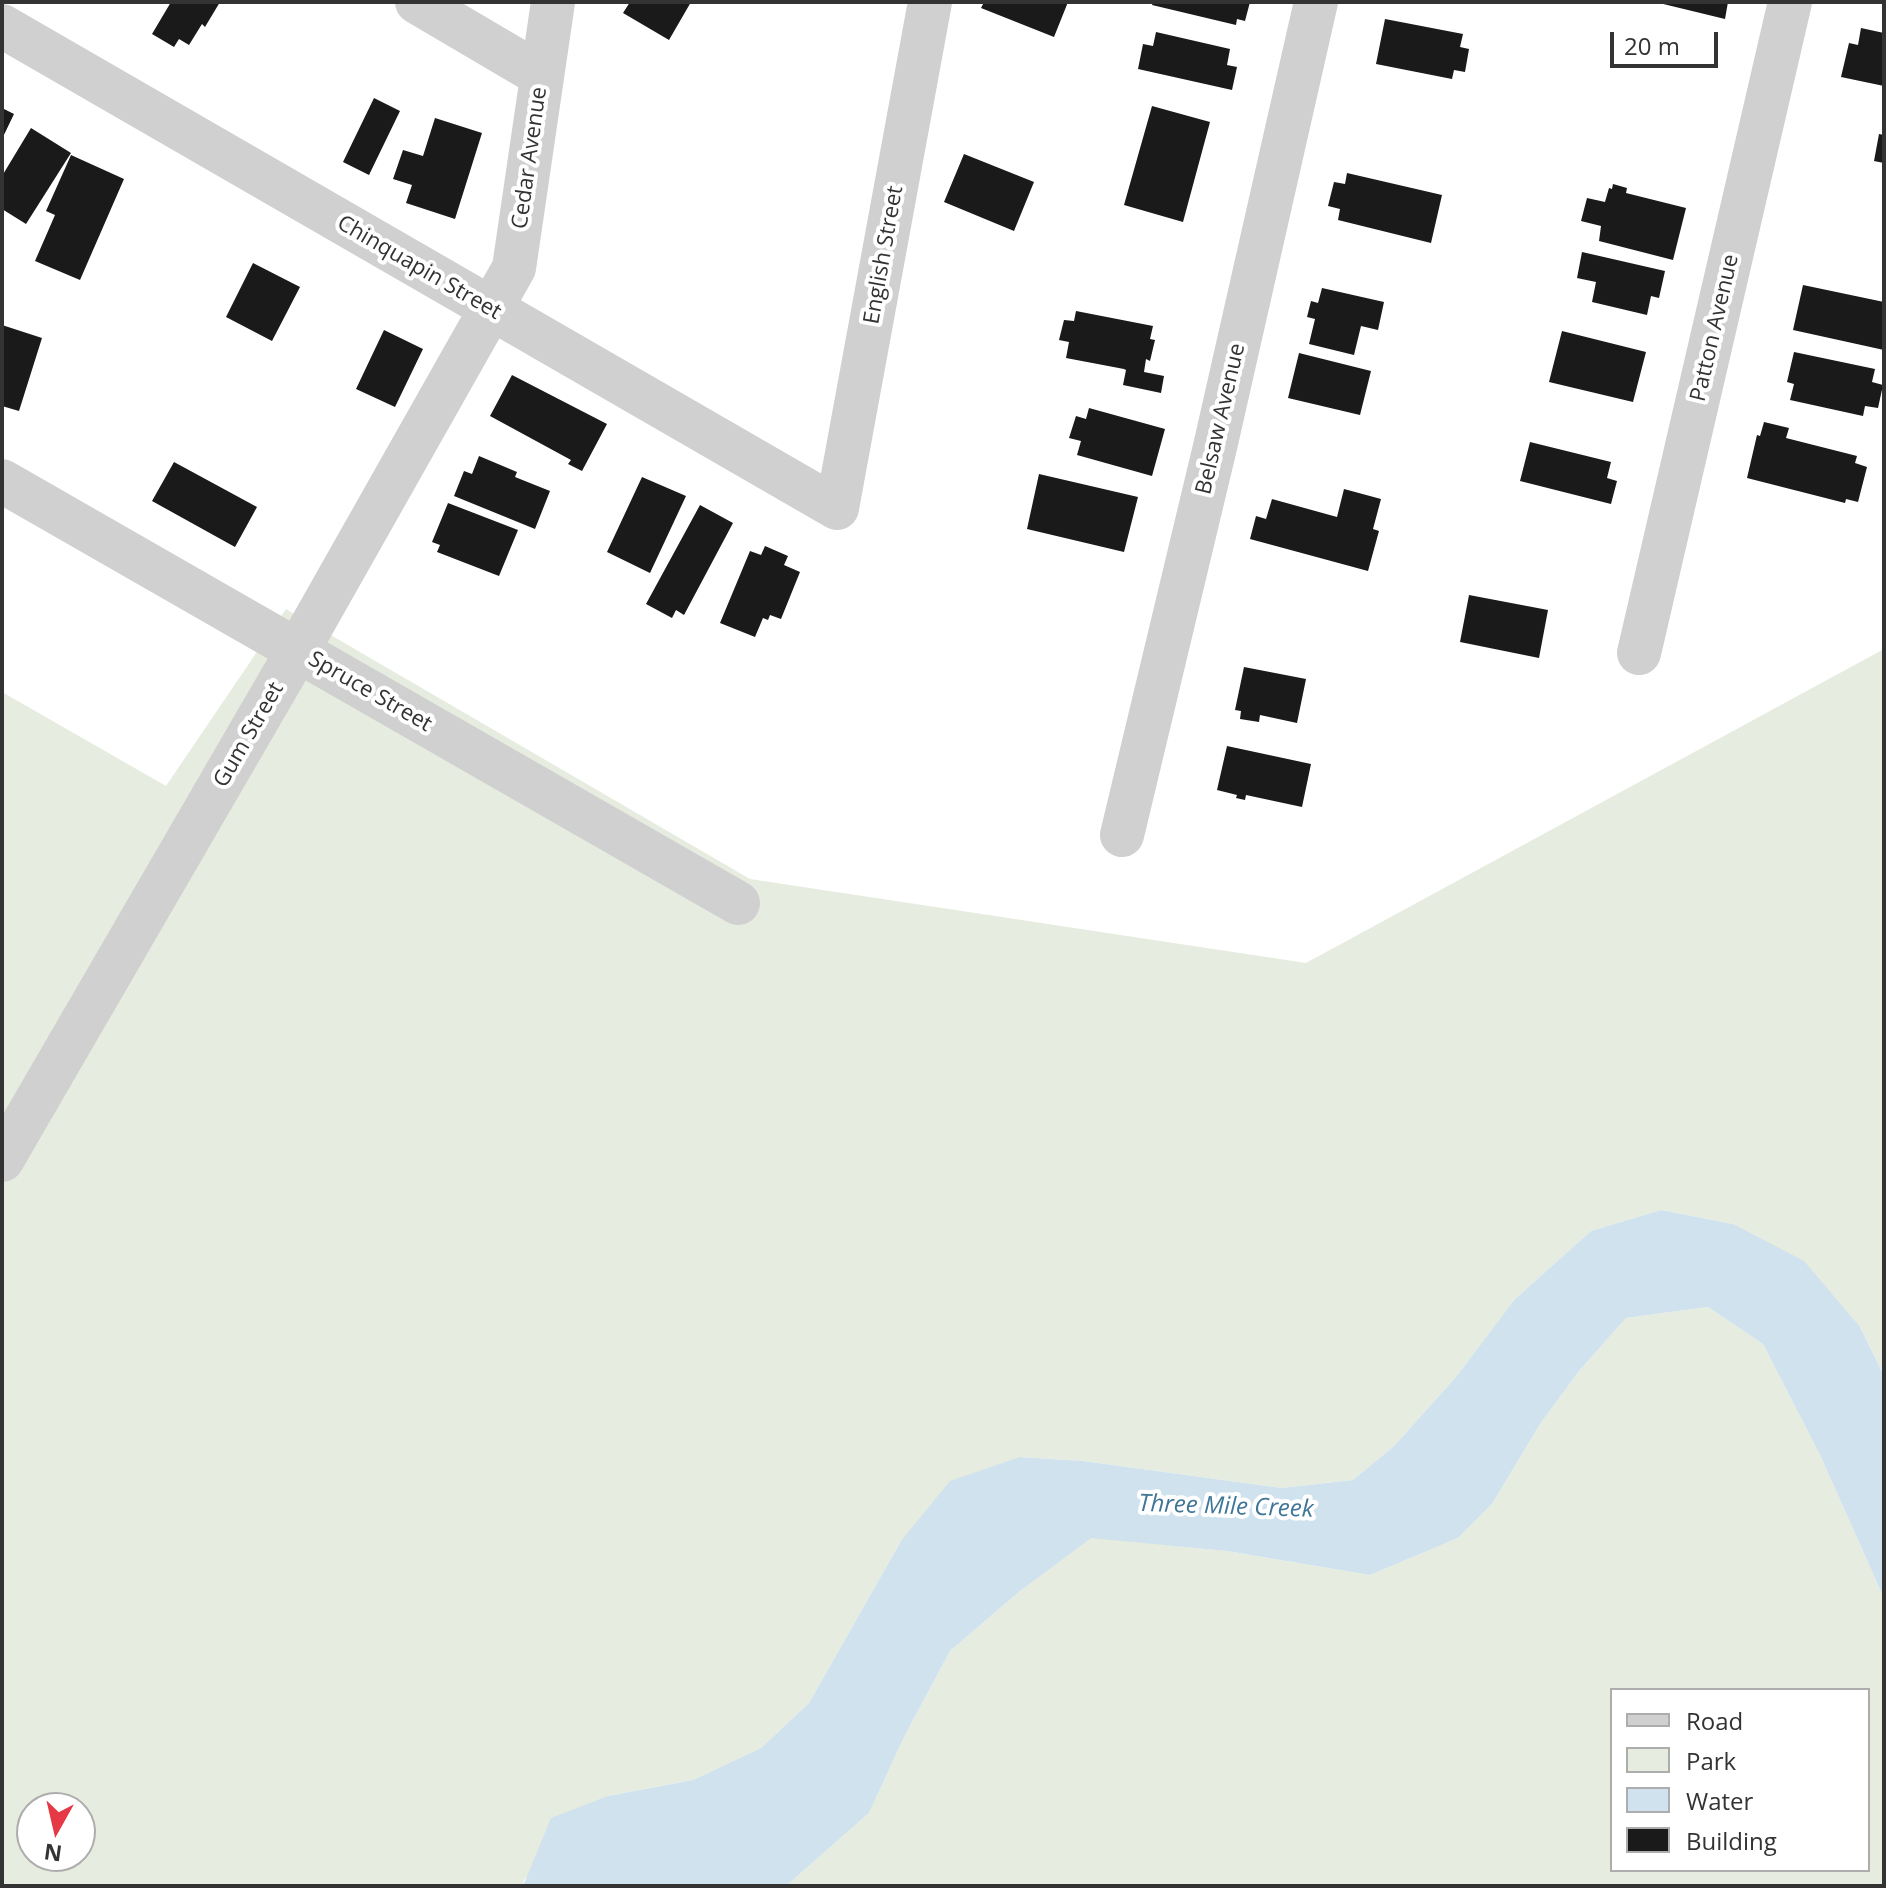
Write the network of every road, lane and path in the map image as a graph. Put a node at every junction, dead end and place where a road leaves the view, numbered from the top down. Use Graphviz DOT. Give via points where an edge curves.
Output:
graph roads {
  1 [pos="417,2"];
  2 [pos="553,2"];
  3 [pos="930,2"];
  4 [pos="1316,2"];
  5 [pos="1790,2"];
  6 [pos="2,26"];
  7 [pos="541,75"];
  8 [pos="492,309"];
  9 [pos="2,481"];
  10 [pos="837,508"];
  11 [pos="298,650"];
  12 [pos="1639,653"];
  13 [pos="1122,835"];
  14 [pos="738,903"];
  15 [pos="2,1160"];
  1 -- 7 [label="street"];
  2 -- 7 [label="street, Cedar Avenue"];
  3 -- 10 [label="street, English Street"];
  4 -- 13 [label="street, Belsaw Avenue"];
  5 -- 12 [label="street, Patton Avenue"];
  6 -- 8 [label="street, Chinquapin Street"];
  7 -- 8 [label="street, Cedar Avenue" via="514,268"];
  8 -- 10 [label="street, Chinquapin Street"];
  8 -- 11 [label="street, Gum Street"];
  9 -- 11 [label="street, Spruce Street"];
  11 -- 14 [label="street, Spruce Street"];
  11 -- 15 [label="street, Gum Street"];
}
